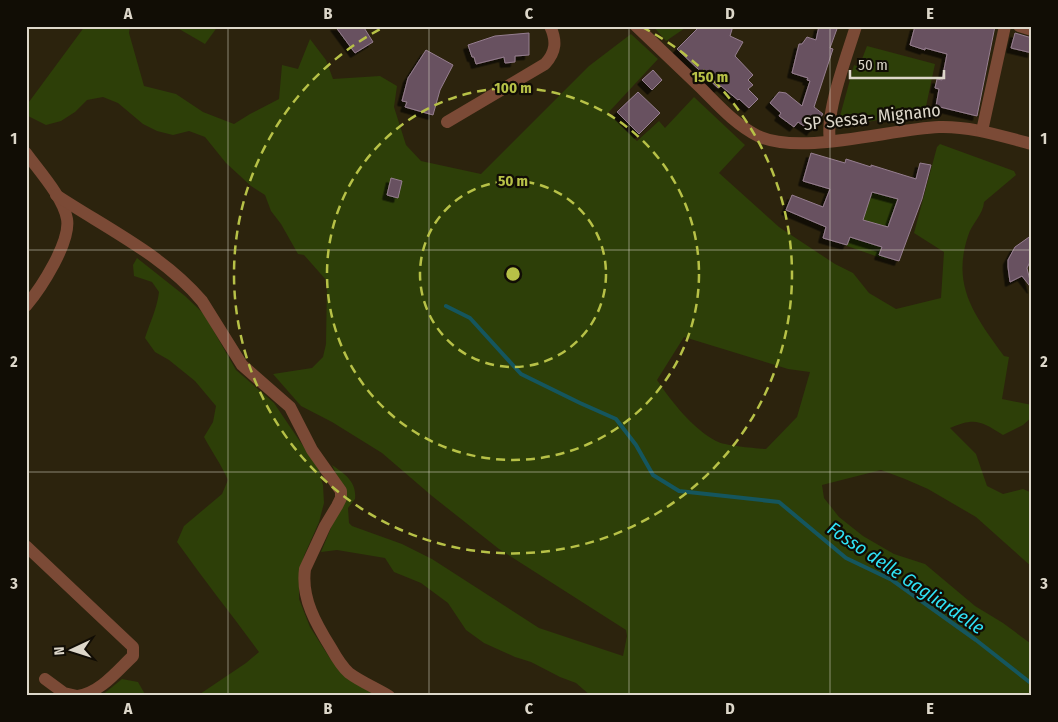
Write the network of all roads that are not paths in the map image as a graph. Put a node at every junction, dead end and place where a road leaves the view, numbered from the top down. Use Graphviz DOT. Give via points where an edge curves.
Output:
graph roads {
  1 [pos="550,26"];
  2 [pos="636,26"];
  3 [pos="856,26"];
  4 [pos="1005,26"];
  5 [pos="1020,26"];
  6 [pos="1032,30"];
  7 [pos="447,122"];
  8 [pos="982,131"];
  9 [pos="830,141"];
  10 [pos="1032,144"];
  11 [pos="26,153"];
  12 [pos="56,195"];
  13 [pos="26,306"];
  14 [pos="26,546"];
  15 [pos="44,679"];
  16 [pos="78,696"];
  17 [pos="389,696"];
  1 -- 7 [label="street" via="555,46 545,64"];
  2 -- 9 [label="street, SP Sessa- Mignano" via="725,112 751,132 781,142"];
  3 -- 9 [label="street" via="831,112"];
  4 -- 8 [label="street"];
  5 -- 6 [label="street"];
  8 -- 9 [label="street, SP Sessa- Mignano" via="937,127"];
  8 -- 10 [label="street, SP Sessa- Mignano"];
  11 -- 12 [label="street"];
  12 -- 13 [label="street" via="67,218 68,229 48,275"];
  12 -- 17 [label="street" via="121,235 194,292 242,365 290,407 312,450 341,491 341,498 305,570 307,601 318,628 341,664 354,676"];
  14 -- 16 [label="street" via="132,647 133,656 101,686 90,694"];
  15 -- 16 [label="street" via="64,693"];
}
